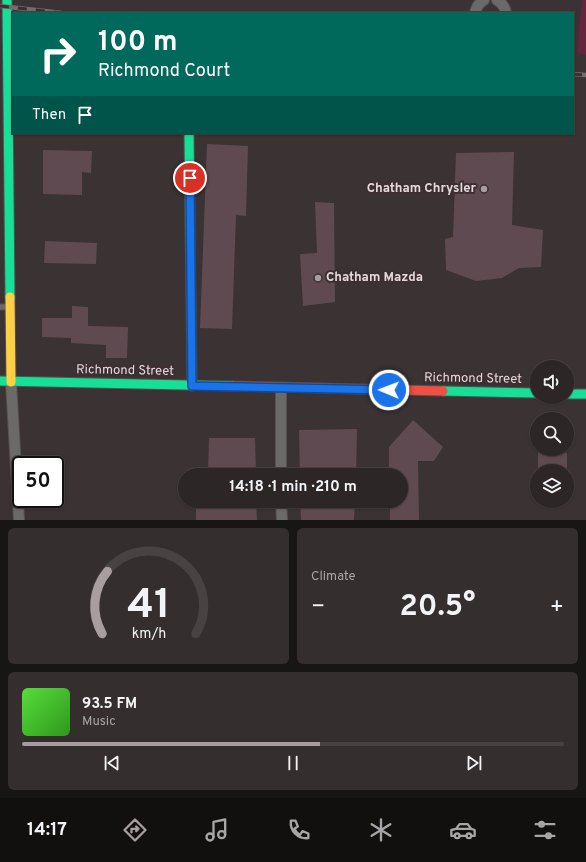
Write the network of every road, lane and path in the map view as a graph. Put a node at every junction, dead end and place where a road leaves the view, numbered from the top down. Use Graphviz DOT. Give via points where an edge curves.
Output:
graph roads {
  1 [pos="7,0"];
  2 [pos="481,1"];
  3 [pos="499,1"];
  4 [pos="475,12"];
  5 [pos="506,12"];
  6 [pos="189,134"];
  7 [pos="0,307"];
  8 [pos="11,307"];
  9 [pos="0,382"];
  10 [pos="11,382"];
  11 [pos="192,386"];
  12 [pos="281,388"];
  13 [pos="530,393"];
  14 [pos="574,394"];
  15 [pos="586,394"];
  16 [pos="281,468"];
  17 [pos="282,508"];
  18 [pos="19,520"];
  19 [pos="282,520"];
  1 -- 8 [label="street"];
  2 -- 4 [label="street"];
  3 -- 5 [label="street"];
  6 -- 11 [label="street"];
  7 -- 8 [label="lane"];
  8 -- 10 [label="street"];
  9 -- 10 [label="street, Richmond Street"];
  10 -- 11 [label="street, Richmond Street"];
  10 -- 18 [label="street"];
  11 -- 12 [label="street, Richmond Street"];
  12 -- 13 [label="street, Richmond Street"];
  12 -- 16 [label="street"];
  14 -- 15 [label="street"];
  17 -- 19 [label="street"];
}
